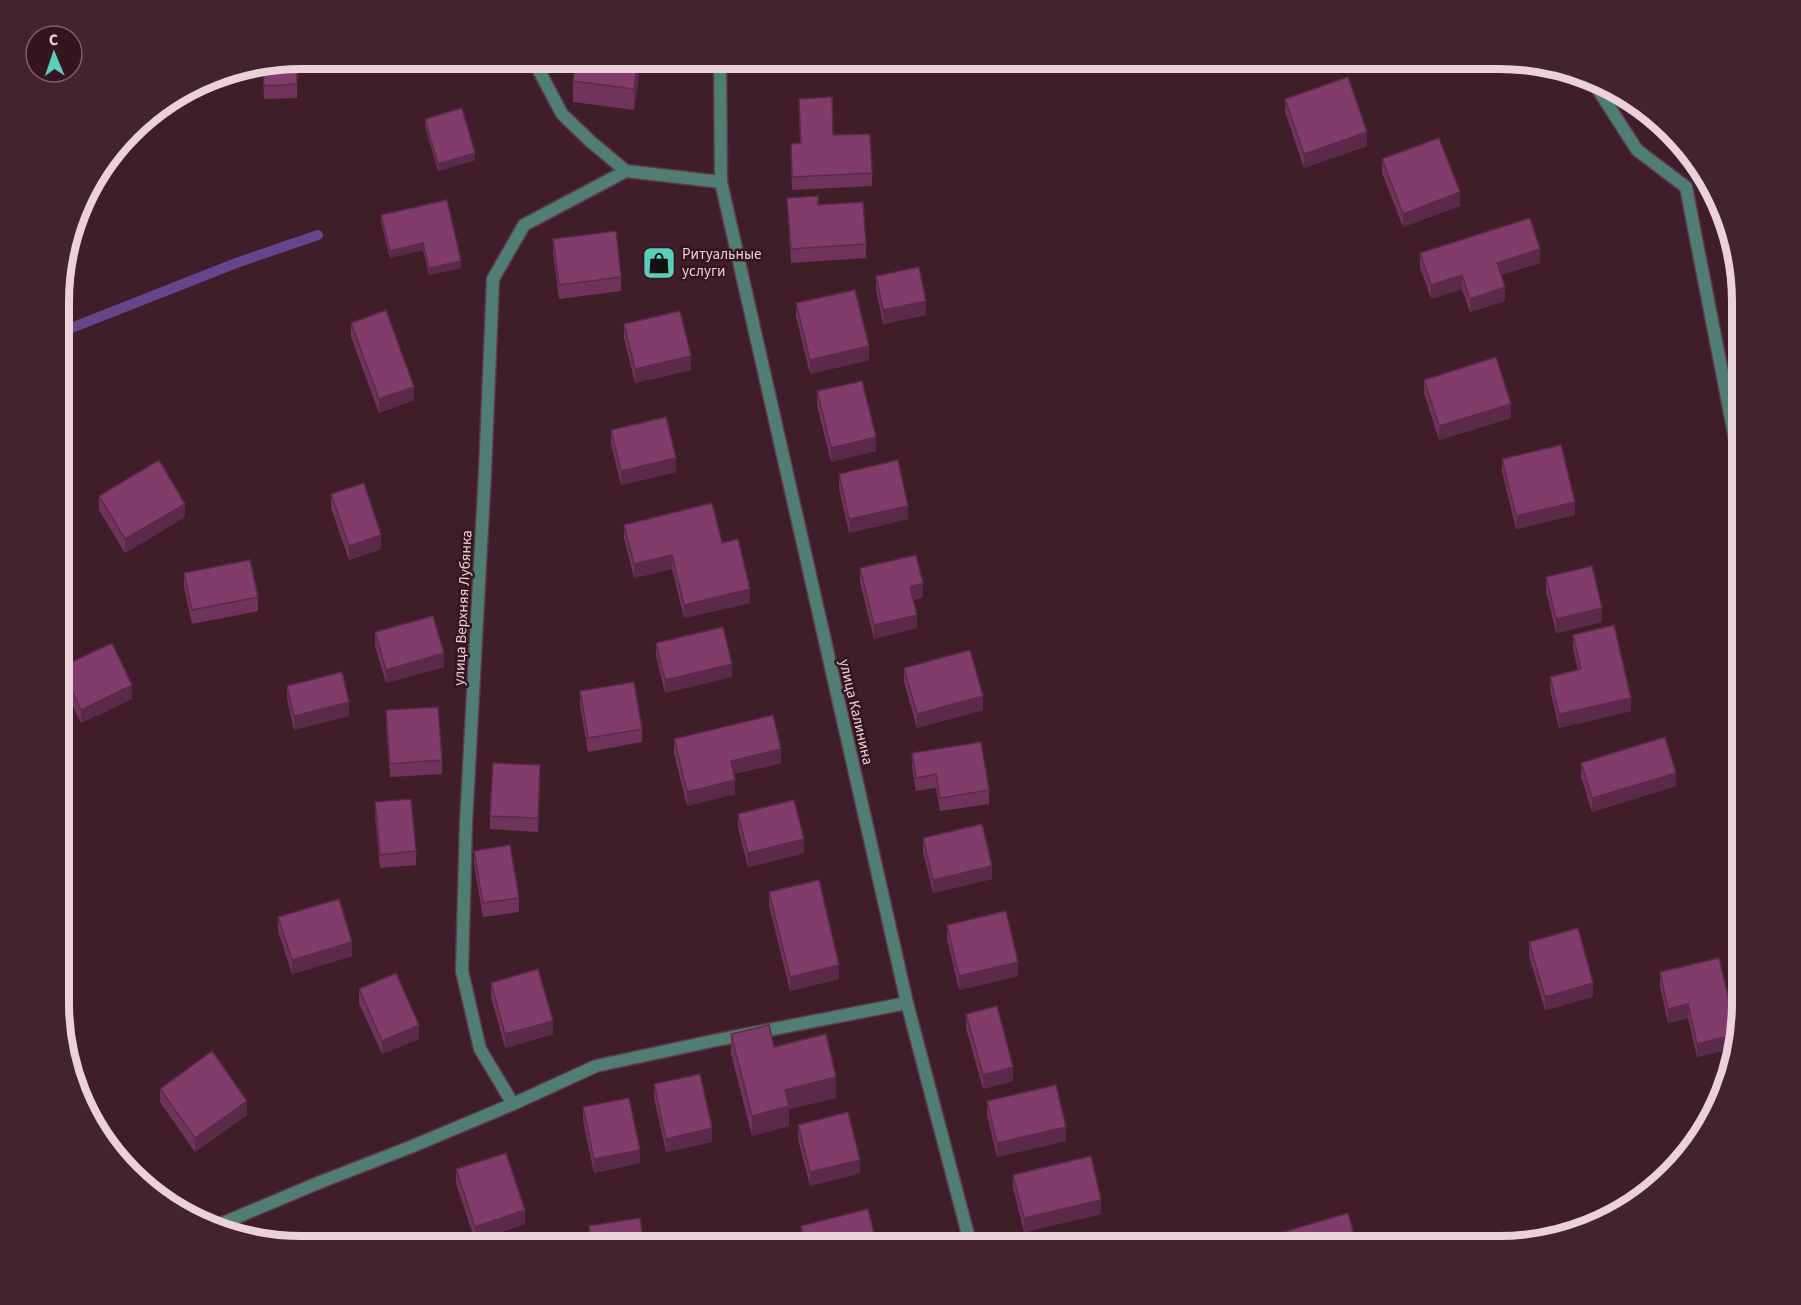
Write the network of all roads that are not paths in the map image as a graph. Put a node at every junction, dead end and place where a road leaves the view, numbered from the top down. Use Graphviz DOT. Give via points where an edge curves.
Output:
graph roads {
  1 [pos="538,69"];
  2 [pos="720,69"];
  3 [pos="1600,92"];
  4 [pos="626,171"];
  5 [pos="721,182"];
  6 [pos="1732,424"];
  7 [pos="907,1003"];
  8 [pos="513,1104"];
  9 [pos="224,1223"];
  10 [pos="968,1236"];
  1 -- 4 [label="street" via="562,114"];
  2 -- 5 [label="street, улица Калинина"];
  3 -- 6 [label="street" via="1637,150 1686,187"];
  4 -- 5 [label="street"];
  4 -- 8 [label="street, улица Верхняя Лубянка" via="524,225 493,279 462,970 480,1049"];
  5 -- 7 [label="street, улица Калинина"];
  7 -- 8 [label="street" via="596,1066"];
  7 -- 10 [label="street, улица Калинина"];
  8 -- 9 [label="street"];
}
